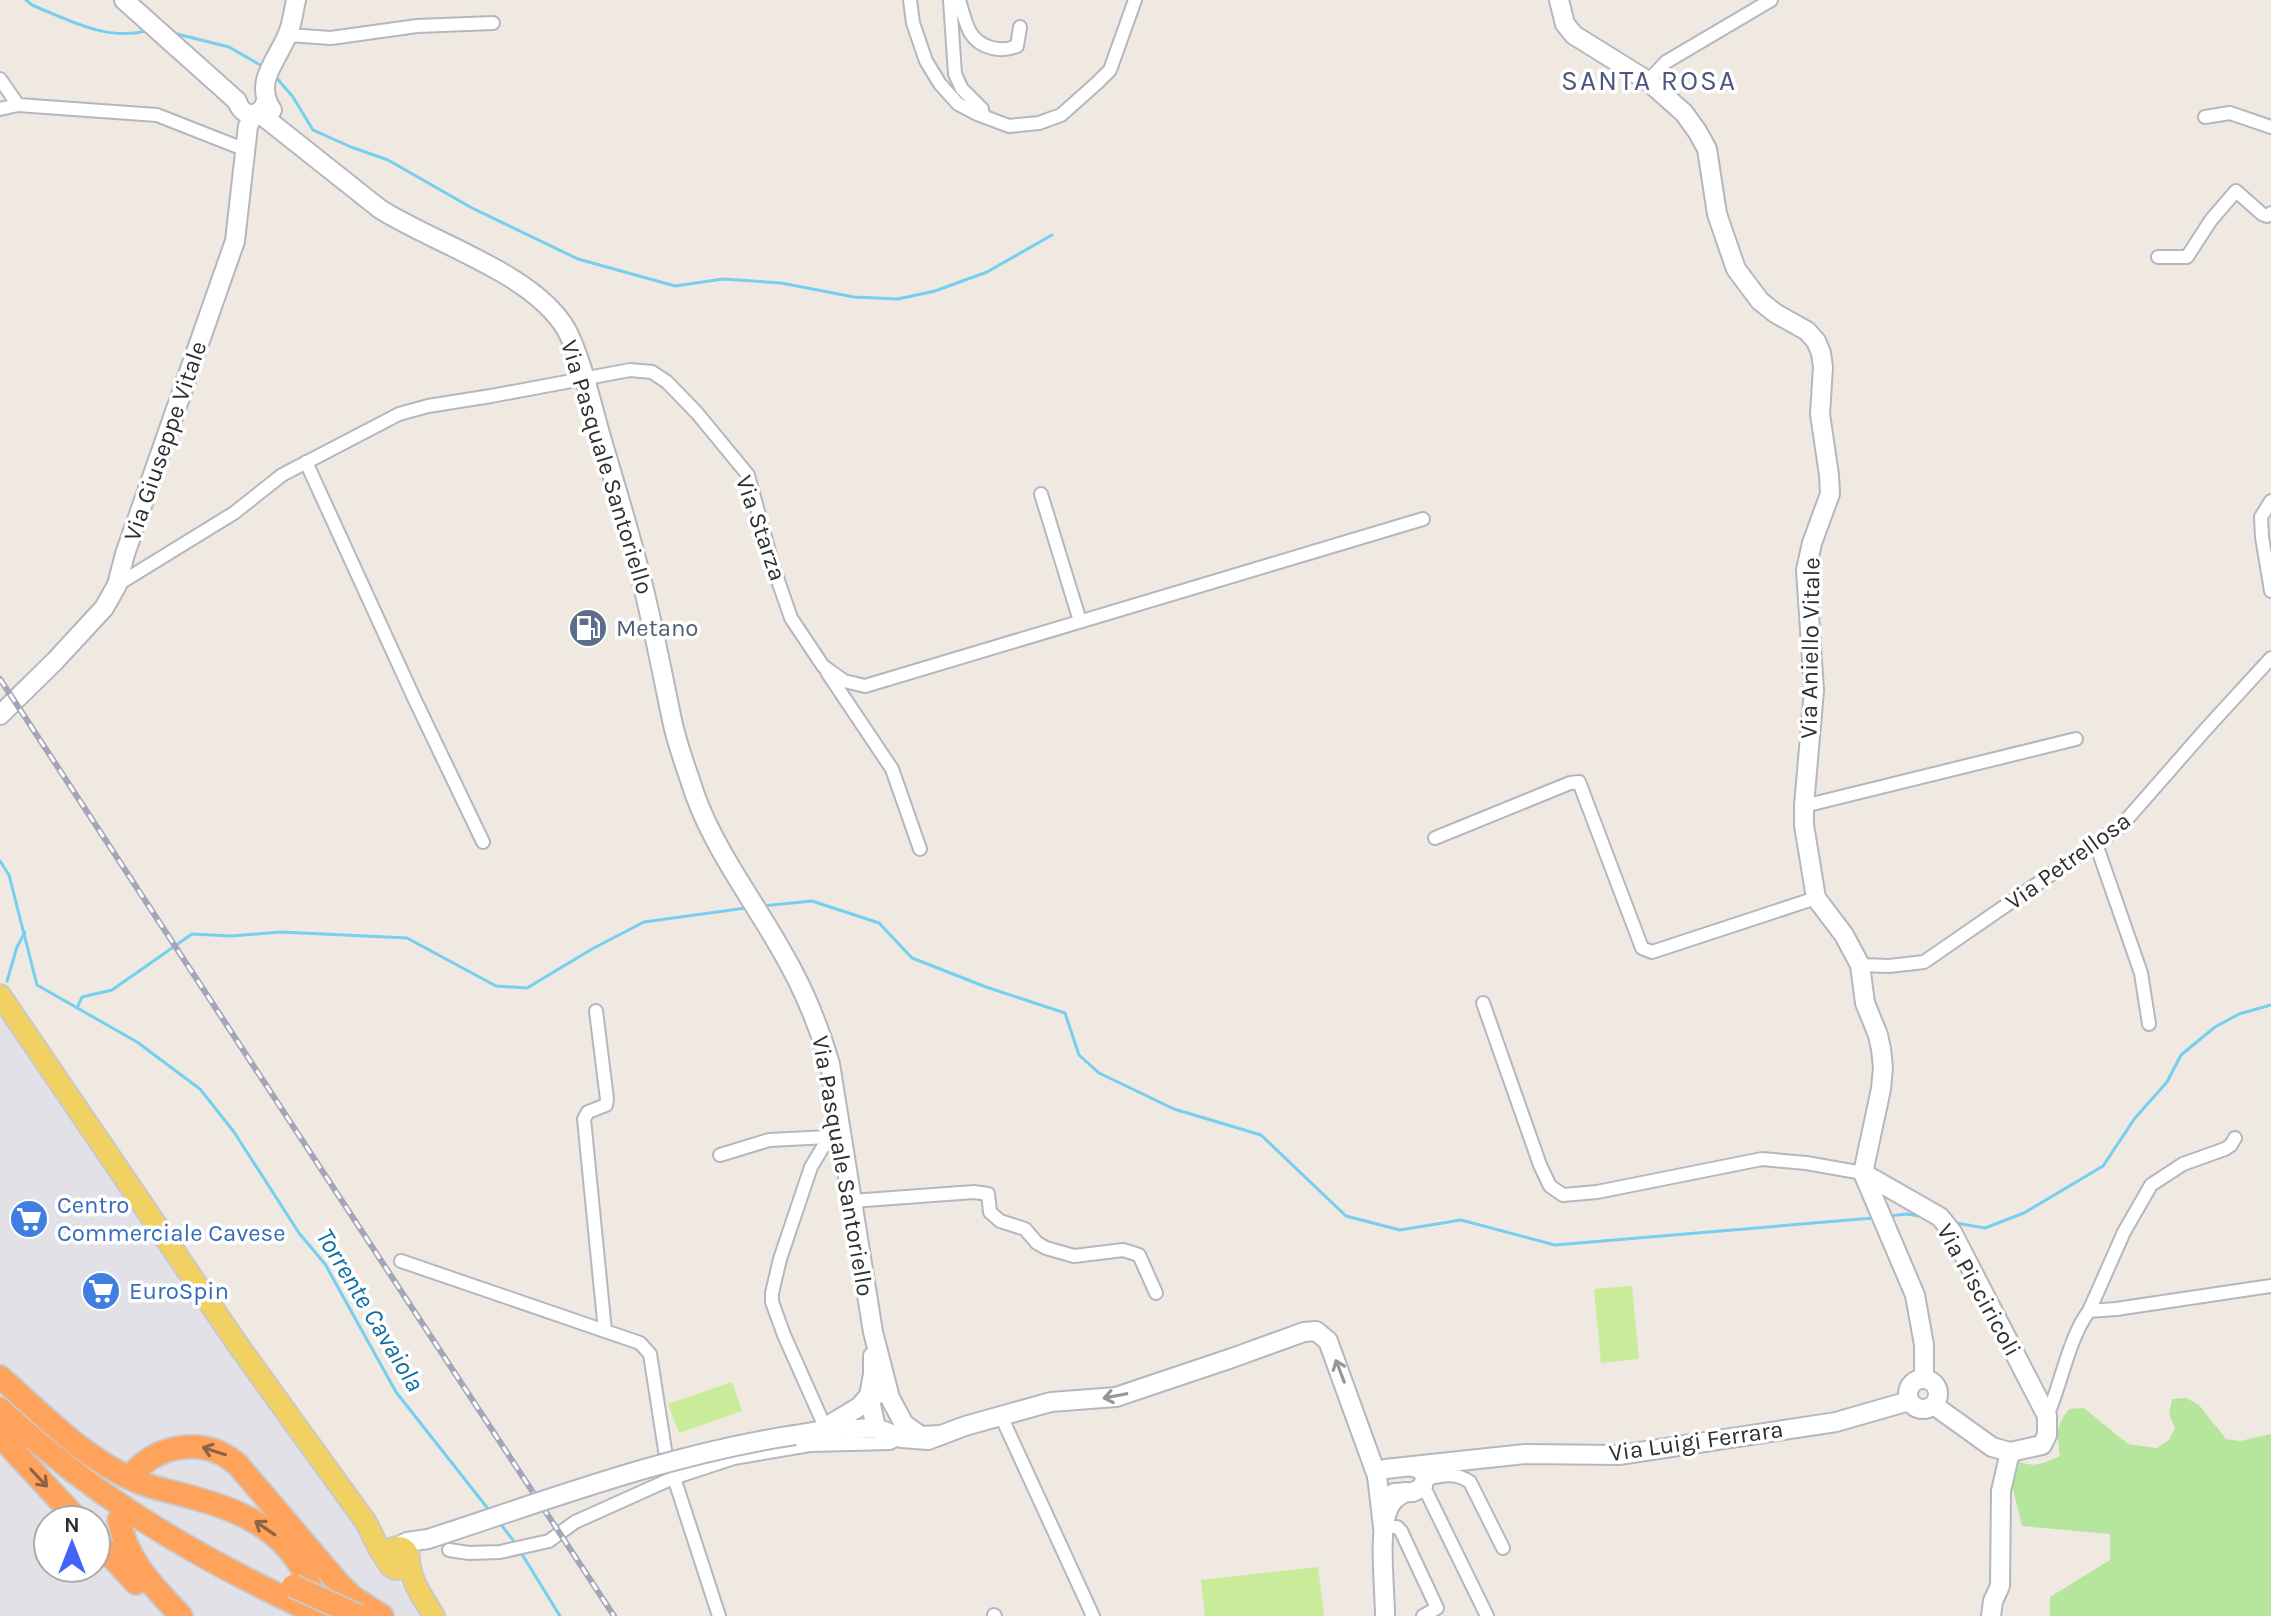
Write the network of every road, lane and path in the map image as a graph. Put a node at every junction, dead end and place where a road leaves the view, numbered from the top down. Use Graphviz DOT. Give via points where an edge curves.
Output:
graph roads {
  1 [pos="296,0"];
  2 [pos="910,0"];
  3 [pos="950,0"];
  4 [pos="959,0"];
  5 [pos="1135,0"];
  6 [pos="1559,0"];
  7 [pos="1771,0"];
  8 [pos="129,4"];
  9 [pos="493,23"];
  10 [pos="1020,27"];
  11 [pos="288,35"];
  12 [pos="0,79"];
  13 [pos="1648,81"];
  14 [pos="18,105"];
  15 [pos="254,105"];
  16 [pos="0,109"];
  17 [pos="983,116"];
  18 [pos="2205,117"];
  19 [pos="2271,127"];
  20 [pos="292,139"];
  21 [pos="2271,213"];
  22 [pos="2158,257"];
  23 [pos="584,378"];
  24 [pos="306,462"];
  25 [pos="1041,494"];
  26 [pos="2271,501"];
  27 [pos="1423,519"];
  28 [pos="117,585"];
  29 [pos="2271,591"];
  30 [pos="1080,621"];
  31 [pos="2271,658"];
  32 [pos="823,666"];
  33 [pos="0,715"];
  34 [pos="2076,739"];
  35 [pos="1804,806"];
  36 [pos="1435,838"];
  37 [pos="483,842"];
  38 [pos="2096,844"];
  39 [pos="920,849"];
  40 [pos="1816,898"];
  41 [pos="1860,965"];
  42 [pos="0,995"];
  43 [pos="1483,1003"];
  44 [pos="596,1011"];
  45 [pos="2149,1024"];
  46 [pos="835,1136"];
  47 [pos="2235,1138"];
  48 [pos="720,1155"];
  49 [pos="1869,1176"];
  50 [pos="852,1201"];
  51 [pos="401,1261"];
  52 [pos="2271,1286"];
  53 [pos="1156,1293"];
  54 [pos="2089,1311"];
  55 [pos="605,1331"];
  56 [pos="873,1332"];
  57 [pos="0,1377"];
  58 [pos="1924,1379"];
  59 [pos="0,1388"];
  60 [pos="869,1396"];
  61 [pos="890,1398"];
  62 [pos="1909,1401"];
  63 [pos="1935,1406"];
  64 [pos="0,1409"];
  65 [pos="1001,1416"];
  66 [pos="2047,1416"];
  67 [pos="822,1429"];
  68 [pos="903,1431"];
  69 [pos="0,1436"];
  70 [pos="874,1436"];
  71 [pos="1367,1444"];
  72 [pos="2010,1452"];
  73 [pos="135,1471"];
  74 [pos="673,1478"];
  75 [pos="1418,1480"];
  76 [pos="1378,1482"];
  77 [pos="63,1504"];
  78 [pos="119,1520"];
  79 [pos="1383,1527"];
  80 [pos="1503,1548"];
  81 [pos="449,1550"];
  82 [pos="112,1557"];
  83 [pos="398,1557"];
  84 [pos="315,1613"];
  85 [pos="166,1616"];
  86 [pos="181,1616"];
  87 [pos="359,1616"];
  88 [pos="382,1616"];
  89 [pos="426,1616"];
  90 [pos="434,1616"];
  91 [pos="719,1616"];
  92 [pos="1093,1616"];
  93 [pos="1385,1616"];
  94 [pos="1423,1616"];
  95 [pos="1487,1616"];
  96 [pos="1991,1616"];
  1 -- 11 [label="street"];
  2 -- 17 [label="street" via="926,61 940,84 958,104"];
  3 -- 17 [label="street" via="955,74"];
  4 -- 10 [label="street" via="970,34 988,48 1006,51 1017,46"];
  5 -- 17 [label="street" via="1110,70 1061,115 1009,126"];
  6 -- 13 [label="street, Via Aniello Vitale" via="1574,35"];
  7 -- 13 [label="street" via="1661,65"];
  8 -- 15 [label="street, Via Pasquale Santoriello" via="218,83"];
  9 -- 11 [label="street" via="417,26 331,38"];
  11 -- 15 [label="street"];
  12 -- 14 [label="street"];
  13 -- 35 [label="street, Via Aniello Vitale" via="1684,113 1707,149 1717,214 1736,269 1760,301 1807,331 1821,353 1820,414 1830,494 1806,570 1814,690"];
  14 -- 15 [label="street" via="157,115"];
  14 -- 16 [label="street"];
  15 -- 20 [label="street, Via Pasquale Santoriello"];
  15 -- 20 [label="street" via="253,134 266,130"];
  15 -- 28 [label="street, Via Giuseppe Vitale" via="235,241"];
  18 -- 19 [label="street" via="2230,113"];
  20 -- 23 [label="street, Via Pasquale Santoriello" via="402,223 531,291 566,330"];
  21 -- 22 [label="street" via="2262,214 2236,191 2187,257"];
  23 -- 24 [label="street, Via Starza" via="399,414"];
  23 -- 32 [label="street, Via Starza" via="652,372 697,413 748,475 791,618"];
  23 -- 46 [label="street, Via Pasquale Santoriello" via="648,605 682,755 717,845 790,966 821,1032 830,1064"];
  24 -- 28 [label="street, Via Starza"];
  24 -- 37 [label="street"];
  25 -- 30 [label="street"];
  26 -- 29 [label="street" via="2261,517"];
  27 -- 30 [label="street, Via Starza"];
  28 -- 33 [label="street, Via Giuseppe Vitale" via="104,608"];
  30 -- 32 [label="street, Via Starza" via="865,686 844,681"];
  31 -- 38 [label="street, Via Petrellosa" via="2137,810"];
  32 -- 39 [label="street" via="892,769"];
  34 -- 35 [label="street"];
  35 -- 40 [label="street, Via Aniello Vitale"];
  36 -- 40 [label="street" via="1579,782 1642,948 1652,952"];
  38 -- 41 [label="street, Via Petrellosa" via="1924,962"];
  38 -- 45 [label="street" via="2141,973"];
  40 -- 41 [label="street, Via Aniello Vitale"];
  41 -- 49 [label="street" via="1883,1067"];
  42 -- 83 [label="main road" via="228,1330 373,1533"];
  43 -- 49 [label="street" via="1540,1165 1550,1186 1563,1195 1762,1159"];
  44 -- 55 [label="street" via="607,1099 584,1119"];
  46 -- 48 [label="street" via="769,1140"];
  46 -- 50 [label="street, Via Pasquale Santoriello"];
  46 -- 67 [label="street" via="811,1167 772,1293"];
  47 -- 54 [label="street" via="2225,1149 2183,1164 2151,1185"];
  49 -- 58 [label="street" via="1915,1295"];
  49 -- 66 [label="street, Via Pisciricoli" via="1940,1217 1952,1232"];
  50 -- 53 [label="street" via="988,1194 990,1212 1025,1229 1046,1248 1074,1256 1123,1250 1139,1255"];
  50 -- 56 [label="street, Via Pasquale Santoriello"];
  51 -- 55 [label="street"];
  52 -- 54 [label="street"];
  54 -- 66 [label="street"];
  55 -- 74 [label="street" via="640,1343 650,1354"];
  56 -- 60 [label="street"];
  56 -- 61 [label="street"];
  84 -- 57 [label="highway, one-way" via="297,1559 262,1524 113,1469 72,1441"];
  58 -- 62 [label="street" via="1909,1388"];
  58 -- 63 [label="street" via="1935,1385"];
  59 -- 87 [label="highway, bridge" via="68,1450 151,1510"];
  60 -- 61 [label="street"];
  60 -- 67 [label="street"];
  60 -- 70 [label="street"];
  61 -- 68 [label="street"];
  61 -- 70 [label="street"];
  62 -- 63 [label="street, Via Luigi Ferrara" via="1918,1409"];
  62 -- 75 [label="street, Via Luigi Ferrara" via="1836,1422 1619,1455 1525,1454"];
  63 -- 72 [label="street, Via Luigi Ferrara" via="1992,1447"];
  64 -- 84 [label="highway" via="64,1466 140,1520"];
  65 -- 68 [label="street" via="941,1435"];
  71 -- 65 [label="street, one-way" via="1328,1341 1316,1331 1116,1397 1051,1402"];
  65 -- 92 [label="street"];
  66 -- 72 [label="street" via="2042,1445"];
  67 -- 70 [label="street"];
  67 -- 83 [label="street, bridge" via="716,1449 604,1482 407,1542"];
  68 -- 70 [label="street"];
  69 -- 77 [label="highway, one-way"];
  70 -- 74 [label="street" via="734,1458"];
  71 -- 75 [label="street"];
  71 -- 76 [label="street"];
  72 -- 96 [label="street" via="2001,1491 2000,1586"];
  88 -- 73 [label="highway, one-way" via="354,1598 223,1453 175,1447"];
  74 -- 81 [label="street" via="583,1518 549,1541 511,1550"];
  74 -- 91 [label="street"];
  75 -- 76 [label="street" via="1388,1493"];
  75 -- 76 [label="street" via="1380,1471"];
  75 -- 79 [label="street" via="1394,1500"];
  75 -- 80 [label="street" via="1452,1475 1470,1482"];
  75 -- 95 [label="street"];
  76 -- 79 [label="street"];
  78 -- 86 [label="highway" via="132,1559"];
  79 -- 93 [label="street"];
  79 -- 94 [label="street" via="1401,1531 1437,1608"];
  82 -- 85 [label="highway"];
  83 -- 89 [label="main road"];
  83 -- 90 [label="main road"];
}
